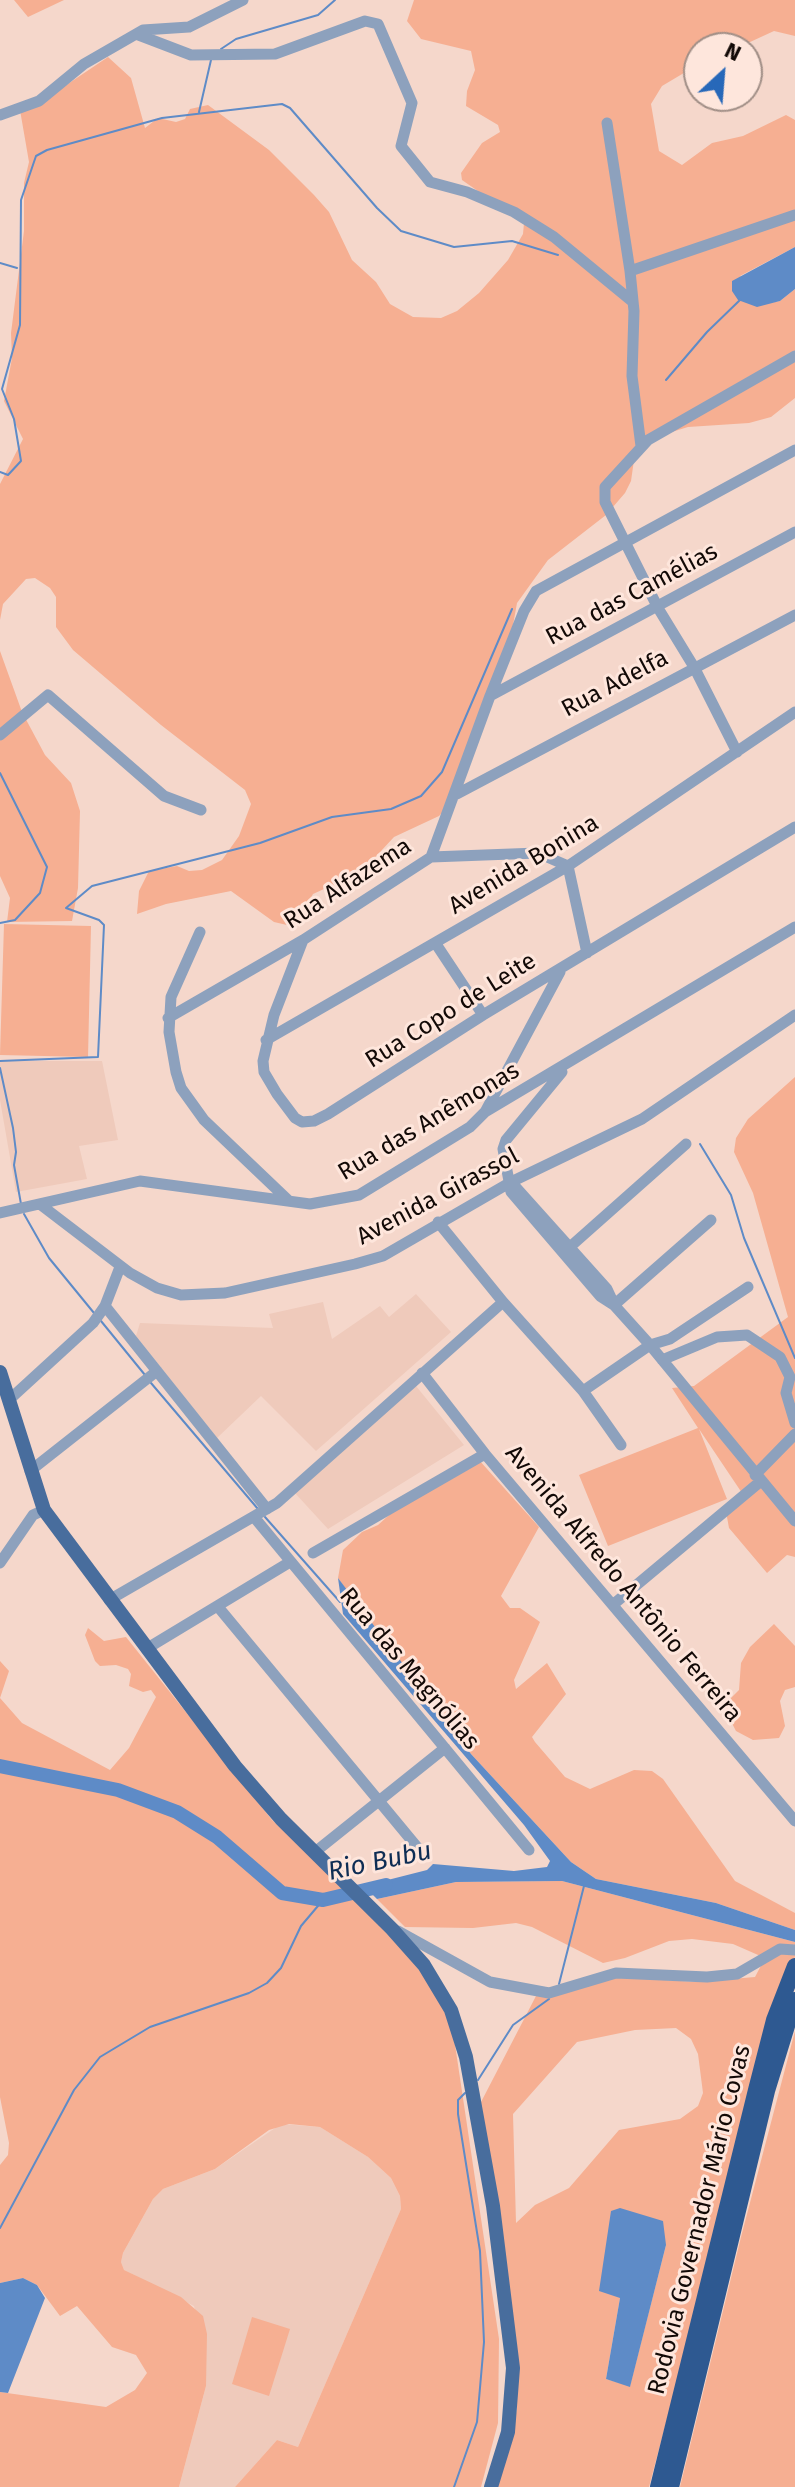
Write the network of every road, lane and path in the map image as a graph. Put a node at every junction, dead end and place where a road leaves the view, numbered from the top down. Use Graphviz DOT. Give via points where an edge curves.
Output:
graph roads {
  1 [pos="243,0"];
  2 [pos="136,34"];
  3 [pos="0,115"];
  4 [pos="607,123"];
  5 [pos="795,215"];
  6 [pos="630,271"];
  7 [pos="633,302"];
  8 [pos="795,356"];
  9 [pos="641,446"];
  10 [pos="795,451"];
  11 [pos="795,532"];
  12 [pos="625,540"];
  13 [pos="658,608"];
  14 [pos="795,615"];
  15 [pos="694,667"];
  16 [pos="490,696"];
  17 [pos="795,712"];
  18 [pos="0,735"];
  19 [pos="737,752"];
  20 [pos="457,794"];
  21 [pos="201,810"];
  22 [pos="795,827"];
  23 [pos="431,857"];
  24 [pos="568,866"];
  25 [pos="795,927"];
  26 [pos="200,932"];
  27 [pos="303,940"];
  28 [pos="436,944"];
  29 [pos="587,953"];
  30 [pos="560,971"];
  31 [pos="483,1015"];
  32 [pos="795,1015"];
  33 [pos="168,1018"];
  34 [pos="266,1040"];
  35 [pos="567,1065"];
  36 [pos="485,1112"];
  37 [pos="686,1144"];
  38 [pos="511,1182"];
  39 [pos="289,1201"];
  40 [pos="41,1205"];
  41 [pos="4,1211"];
  42 [pos="711,1220"];
  43 [pos="438,1222"];
  44 [pos="571,1246"];
  45 [pos="120,1267"];
  46 [pos="748,1287"];
  47 [pos="503,1302"];
  48 [pos="614,1305"];
  49 [pos="103,1310"];
  50 [pos="650,1345"];
  51 [pos="662,1360"];
  52 [pos="422,1373"];
  53 [pos="151,1375"];
  54 [pos="1,1377"];
  55 [pos="583,1391"];
  56 [pos="10,1399"];
  57 [pos="795,1423"];
  58 [pos="795,1434"];
  59 [pos="621,1445"];
  60 [pos="485,1454"];
  61 [pos="30,1471"];
  62 [pos="758,1478"];
  63 [pos="44,1510"];
  64 [pos="260,1513"];
  65 [pos="795,1521"];
  66 [pos="4,1549"];
  67 [pos="313,1553"];
  68 [pos="290,1562"];
  69 [pos="0,1563"];
  70 [pos="109,1600"];
  71 [pos="615,1603"];
  72 [pos="219,1608"];
  73 [pos="146,1649"];
  74 [pos="445,1748"];
  75 [pos="380,1802"];
  76 [pos="795,1821"];
  77 [pos="529,1850"];
  78 [pos="315,1852"];
  79 [pos="422,1853"];
  80 [pos="392,1929"];
  81 [pos="795,1950"];
  82 [pos="794,1968"];
  83 [pos="795,2000"];
  84 [pos="491,2487"];
  85 [pos="658,2487"];
  86 [pos="671,2487"];
  1 -- 2 [label="street" via="189,27 154,27"];
  2 -- 3 [label="street" via="84,64 39,101"];
  2 -- 7 [label="street" via="191,55 275,54 365,21 378,24 412,103 401,146 430,182 514,212 554,237"];
  4 -- 6 [label="street"];
  5 -- 6 [label="street"];
  6 -- 7 [label="street"];
  7 -- 9 [label="street" via="632,376"];
  8 -- 9 [label="street"];
  9 -- 12 [label="street" via="608,479 605,502"];
  10 -- 12 [label="street"];
  11 -- 13 [label="street, Rua das Camélias"];
  12 -- 13 [label="street"];
  12 -- 16 [label="street" via="536,591"];
  13 -- 15 [label="street"];
  13 -- 16 [label="street, Rua das Camélias"];
  14 -- 15 [label="street, Rua Adelfa"];
  15 -- 19 [label="street"];
  15 -- 20 [label="street, Rua Adelfa"];
  16 -- 20 [label="street"];
  17 -- 19 [label="street, Avenida Bonina"];
  18 -- 21 [label="street" via="48,695 164,796"];
  19 -- 24 [label="street, Avenida Bonina"];
  20 -- 23 [label="street"];
  22 -- 29 [label="street, Rua Copo de Leite"];
  23 -- 24 [label="street, Rua Alfazema" via="538,853"];
  23 -- 27 [label="street, Rua Alfazema"];
  24 -- 28 [label="street, Avenida Bonina"];
  24 -- 29 [label="street"];
  25 -- 35 [label="street, Rua das Anêmonas"];
  26 -- 33 [label="street" via="176,981"];
  27 -- 33 [label="street, Rua Alfazema"];
  27 -- 34 [label="street, Rua Copo de Leite"];
  28 -- 31 [label="street"];
  28 -- 34 [label="street, Avenida Bonina"];
  29 -- 30 [label="street, Rua Copo de Leite"];
  30 -- 31 [label="street, Rua Copo de Leite"];
  30 -- 36 [label="street"];
  31 -- 34 [label="street, Rua Copo de Leite" via="314,1121 295,1118 277,1094 264,1072"];
  32 -- 38 [label="street, Avenida Girassol" via="666,1105"];
  33 -- 39 [label="street" via="181,1088 204,1120"];
  35 -- 36 [label="street, Rua das Anêmonas"];
  35 -- 38 [label="street" via="506,1140 503,1149"];
  36 -- 39 [label="street, Rua das Anêmonas" via="470,1127 359,1195 326,1203"];
  37 -- 44 [label="street"];
  38 -- 43 [label="street, Avenida Girassol"];
  38 -- 44 [label="street"];
  38 -- 48 [label="street" via="511,1192 600,1296"];
  39 -- 40 [label="street, Rua das Anêmonas" via="140,1181"];
  40 -- 41 [label="street, Rua das Anêmonas"];
  40 -- 45 [label="street, Avenida Girassol"];
  42 -- 48 [label="street"];
  43 -- 45 [label="street, Avenida Girassol" via="383,1256 225,1293 169,1292"];
  43 -- 47 [label="street"];
  44 -- 48 [label="street"];
  45 -- 49 [label="street"];
  46 -- 50 [label="street" via="670,1339"];
  47 -- 52 [label="street"];
  47 -- 55 [label="street"];
  48 -- 50 [label="street"];
  49 -- 53 [label="street, Rua das Magnólias"];
  49 -- 56 [label="street"];
  50 -- 51 [label="street"];
  50 -- 55 [label="street"];
  51 -- 57 [label="street" via="717,1337 747,1335 780,1357 790,1377 786,1393"];
  51 -- 62 [label="street"];
  52 -- 60 [label="street, Avenida Alfredo Antônio Ferreira"];
  52 -- 64 [label="street"];
  53 -- 61 [label="street"];
  53 -- 64 [label="street, Rua das Magnólias"];
  54 -- 56 [label="main road"];
  55 -- 59 [label="street"];
  56 -- 61 [label="main road"];
  58 -- 62 [label="street"];
  60 -- 67 [label="street"];
  60 -- 71 [label="street, Avenida Alfredo Antônio Ferreira"];
  61 -- 63 [label="main road"];
  62 -- 65 [label="street"];
  62 -- 71 [label="street"];
  63 -- 66 [label="street" via="33,1515"];
  63 -- 70 [label="main road"];
  64 -- 68 [label="street, Rua das Magnólias"];
  64 -- 70 [label="street"];
  66 -- 69 [label="street"];
  68 -- 72 [label="street"];
  68 -- 74 [label="street, Rua das Magnólias"];
  70 -- 73 [label="main road"];
  71 -- 76 [label="street, Avenida Alfredo Antônio Ferreira"];
  72 -- 73 [label="street"];
  72 -- 75 [label="street"];
  73 -- 78 [label="main road" via="245,1778"];
  74 -- 75 [label="street"];
  74 -- 77 [label="street, Rua das Magnólias"];
  75 -- 78 [label="street"];
  75 -- 79 [label="street"];
  78 -- 80 [label="main road"];
  80 -- 81 [label="street" via="490,1982 549,1993 616,1973 737,1974 780,1949"];
  80 -- 84 [label="main road" via="441,1992 466,2057 510,2330 513,2395"];
  82 -- 85 [label="highway, Rodovia Governador Mário Covas" via="759,2076"];
  83 -- 86 [label="highway, Rodovia Governador Mário Covas" via="767,2091"];
}
